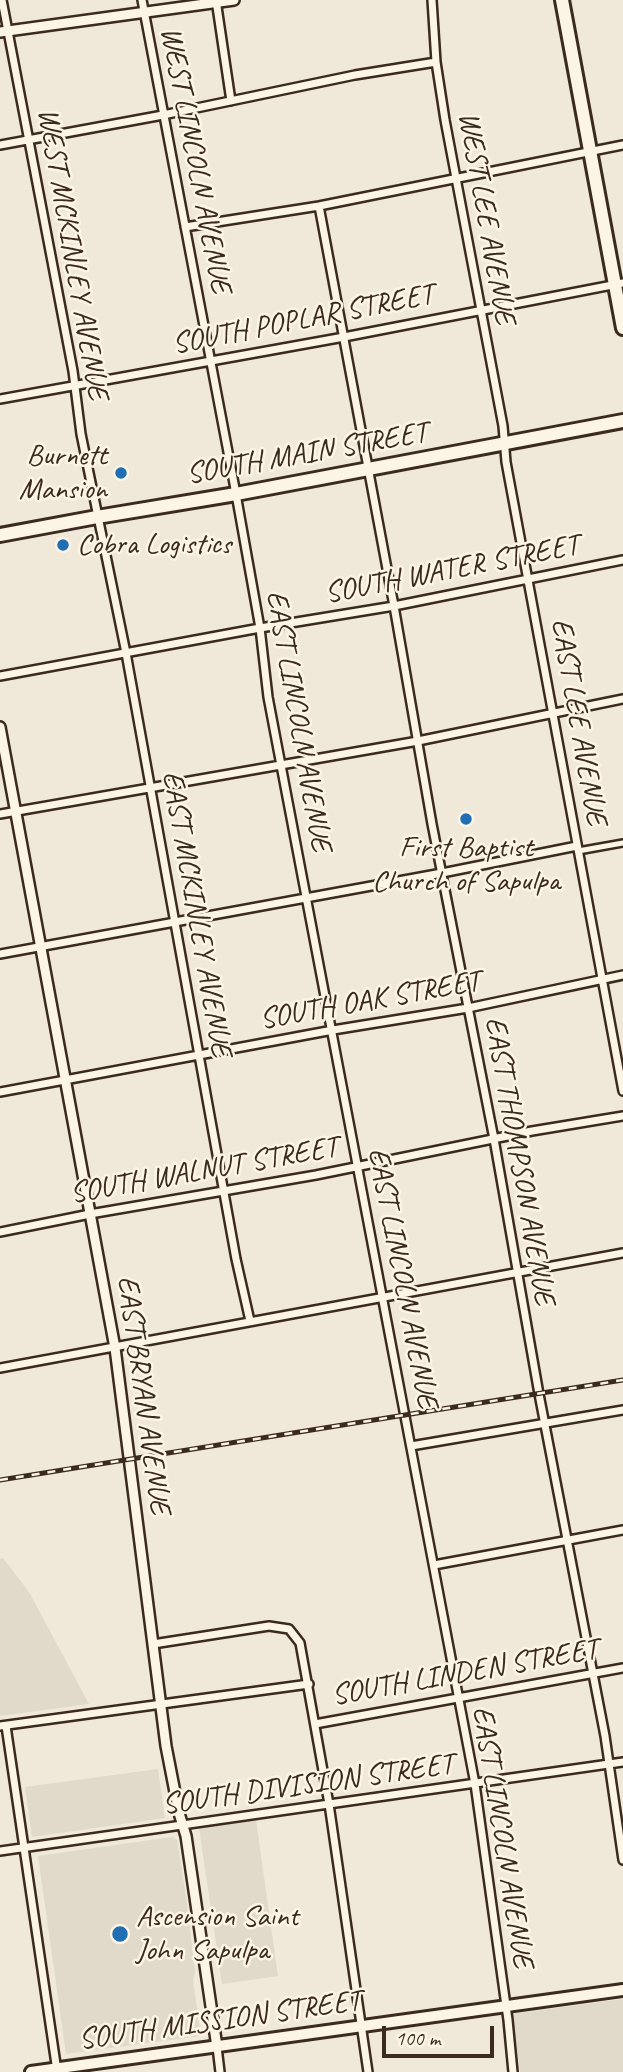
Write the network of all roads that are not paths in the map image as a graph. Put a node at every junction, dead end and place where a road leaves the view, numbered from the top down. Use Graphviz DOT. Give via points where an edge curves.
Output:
graph roads {
  1 [pos="2,0"];
  2 [pos="142,0"];
  3 [pos="234,0"];
  4 [pos="432,0"];
  5 [pos="562,0"];
  6 [pos="216,1"];
  7 [pos="144,13"];
  8 [pos="4,32"];
  9 [pos="436,62"];
  10 [pos="231,101"];
  11 [pos="163,115"];
  12 [pos="29,139"];
  13 [pos="0,145"];
  14 [pos="623,145"];
  15 [pos="590,151"];
  16 [pos="456,178"];
  17 [pos="319,206"];
  18 [pos="185,227"];
  19 [pos="619,284"];
  20 [pos="480,310"];
  21 [pos="623,328"];
  22 [pos="344,337"];
  23 [pos="211,361"];
  24 [pos="74,385"];
  25 [pos="0,399"];
  26 [pos="623,422"];
  27 [pos="504,444"];
  28 [pos="368,470"];
  29 [pos="236,494"];
  30 [pos="97,517"];
  31 [pos="0,535"];
  32 [pos="623,560"];
  33 [pos="529,578"];
  34 [pos="394,606"];
  35 [pos="260,628"];
  36 [pos="126,653"];
  37 [pos="0,676"];
  38 [pos="623,699"];
  39 [pos="552,713"];
  40 [pos="0,727"];
  41 [pos="418,741"];
  42 [pos="281,764"];
  43 [pos="149,788"];
  44 [pos="15,811"];
  45 [pos="0,814"];
  46 [pos="623,843"];
  47 [pos="578,848"];
  48 [pos="442,873"];
  49 [pos="306,898"];
  50 [pos="174,920"];
  51 [pos="41,946"];
  52 [pos="0,954"];
  53 [pos="623,975"];
  54 [pos="602,979"];
  55 [pos="468,1008"];
  56 [pos="333,1030"];
  57 [pos="199,1055"];
  58 [pos="65,1080"];
  59 [pos="623,1091"];
  60 [pos="0,1092"];
  61 [pos="623,1116"];
  62 [pos="494,1139"];
  63 [pos="358,1167"];
  64 [pos="223,1192"];
  65 [pos="90,1213"];
  66 [pos="0,1232"];
  67 [pos="623,1253"];
  68 [pos="517,1273"];
  69 [pos="383,1297"];
  70 [pos="250,1321"];
  71 [pos="116,1348"];
  72 [pos="0,1368"];
  73 [pos="623,1410"];
  74 [pos="545,1423"];
  75 [pos="411,1446"];
  76 [pos="623,1530"];
  77 [pos="568,1540"];
  78 [pos="434,1564"];
  79 [pos="153,1644"];
  80 [pos="623,1668"];
  81 [pos="592,1673"];
  82 [pos="309,1684"];
  83 [pos="458,1699"];
  84 [pos="161,1704"];
  85 [pos="315,1724"];
  86 [pos="3,1726"];
  87 [pos="623,1762"];
  88 [pos="609,1764"];
  89 [pos="475,1784"];
  90 [pos="329,1804"];
  91 [pos="183,1825"];
  92 [pos="23,1847"];
  93 [pos="0,1851"];
  94 [pos="623,1860"];
  95 [pos="623,1990"];
  96 [pos="506,2006"];
  97 [pos="362,2026"];
  98 [pos="217,2047"];
  99 [pos="57,2070"];
  100 [pos="31,2072"];
  101 [pos="220,2072"];
  102 [pos="368,2072"];
  103 [pos="513,2072"];
  1 -- 8 [label="street, WEST MCKINLEY AVENUE"];
  2 -- 7 [label="street, WEST LINCOLN AVENUE"];
  3 -- 6 [label="street"];
  4 -- 9 [label="street, WEST LEE AVENUE"];
  5 -- 15 [label="main road"];
  6 -- 7 [label="street"];
  6 -- 10 [label="street"];
  7 -- 8 [label="street"];
  7 -- 11 [label="street, WEST LINCOLN AVENUE"];
  8 -- 12 [label="street, WEST MCKINLEY AVENUE"];
  9 -- 10 [label="street"];
  9 -- 16 [label="street, WEST LEE AVENUE"];
  10 -- 11 [label="street"];
  11 -- 12 [label="street"];
  11 -- 18 [label="street, WEST LINCOLN AVENUE"];
  12 -- 13 [label="street"];
  12 -- 24 [label="street, WEST MCKINLEY AVENUE"];
  14 -- 15 [label="street"];
  15 -- 16 [label="street"];
  15 -- 19 [label="main road"];
  16 -- 17 [label="street"];
  16 -- 20 [label="street, WEST LEE AVENUE"];
  17 -- 18 [label="street"];
  17 -- 22 [label="street, EAST THOMPSON AVENUE"];
  18 -- 23 [label="street, WEST LINCOLN AVENUE"];
  19 -- 20 [label="street, SOUTH POPLAR STREET"];
  19 -- 21 [label="main road"];
  20 -- 22 [label="street, SOUTH POPLAR STREET"];
  20 -- 27 [label="street, WEST LEE AVENUE"];
  22 -- 23 [label="street, SOUTH POPLAR STREET"];
  22 -- 28 [label="street, EAST THOMPSON AVENUE"];
  23 -- 24 [label="street, SOUTH POPLAR STREET"];
  23 -- 29 [label="street, WEST LINCOLN AVENUE"];
  24 -- 25 [label="street, SOUTH POPLAR STREET"];
  24 -- 30 [label="street, WEST MCKINLEY AVENUE"];
  26 -- 27 [label="main road, SOUTH MAIN STREET"];
  27 -- 28 [label="main road, SOUTH MAIN STREET"];
  27 -- 33 [label="street, EAST LEE AVENUE"];
  28 -- 29 [label="main road, SOUTH MAIN STREET"];
  28 -- 34 [label="street, EAST THOMPSON AVENUE"];
  29 -- 30 [label="main road, SOUTH MAIN STREET"];
  29 -- 35 [label="street, EAST LINCOLN AVENUE"];
  30 -- 31 [label="main road, SOUTH MAIN STREET"];
  30 -- 36 [label="street, EAST MCKINLEY AVENUE"];
  32 -- 33 [label="street, SOUTH WATER STREET"];
  33 -- 34 [label="street, SOUTH WATER STREET"];
  33 -- 39 [label="street, EAST LEE AVENUE"];
  34 -- 35 [label="street, SOUTH WATER STREET"];
  34 -- 41 [label="street, EAST THOMPSON AVENUE"];
  35 -- 36 [label="street, SOUTH WATER STREET"];
  35 -- 42 [label="street, EAST LINCOLN AVENUE"];
  36 -- 37 [label="street, SOUTH WATER STREET"];
  36 -- 43 [label="street, EAST MCKINLEY AVENUE"];
  38 -- 39 [label="street"];
  39 -- 41 [label="street"];
  39 -- 47 [label="street, EAST LEE AVENUE"];
  40 -- 44 [label="street, EAST BRYAN AVENUE"];
  41 -- 42 [label="street"];
  41 -- 48 [label="street, EAST THOMPSON AVENUE"];
  42 -- 43 [label="street"];
  42 -- 49 [label="street, EAST LINCOLN AVENUE"];
  43 -- 44 [label="street"];
  43 -- 50 [label="street, EAST MCKINLEY AVENUE"];
  44 -- 45 [label="street"];
  44 -- 51 [label="street, EAST BRYAN AVENUE"];
  46 -- 47 [label="street"];
  47 -- 48 [label="street"];
  47 -- 54 [label="street, EAST LEE AVENUE"];
  48 -- 49 [label="street"];
  48 -- 55 [label="street, EAST THOMPSON AVENUE"];
  49 -- 50 [label="street"];
  49 -- 56 [label="street, EAST LINCOLN AVENUE"];
  50 -- 51 [label="street"];
  50 -- 57 [label="street, EAST MCKINLEY AVENUE"];
  51 -- 52 [label="street"];
  51 -- 58 [label="street, EAST BRYAN AVENUE"];
  53 -- 54 [label="street, SOUTH OAK STREET"];
  54 -- 55 [label="street, SOUTH OAK STREET"];
  54 -- 59 [label="street, EAST LEE AVENUE"];
  55 -- 56 [label="street, SOUTH OAK STREET"];
  55 -- 62 [label="street, EAST THOMPSON AVENUE"];
  56 -- 57 [label="street, SOUTH OAK STREET"];
  56 -- 63 [label="street, EAST LINCOLN AVENUE"];
  57 -- 58 [label="street, SOUTH OAK STREET"];
  57 -- 64 [label="street, EAST MCKINLEY AVENUE"];
  58 -- 60 [label="street, SOUTH OAK STREET"];
  58 -- 65 [label="street, EAST BRYAN AVENUE"];
  61 -- 62 [label="street, SOUTH WALNUT STREET"];
  62 -- 63 [label="street, SOUTH WALNUT STREET"];
  62 -- 68 [label="street, EAST THOMPSON AVENUE"];
  63 -- 64 [label="street, SOUTH WALNUT STREET"];
  63 -- 69 [label="street, EAST LINCOLN AVENUE"];
  64 -- 65 [label="street, SOUTH WALNUT STREET"];
  64 -- 70 [label="street, EAST MCKINLEY AVENUE"];
  65 -- 66 [label="street, SOUTH WALNUT STREET"];
  65 -- 71 [label="street, EAST BRYAN AVENUE"];
  67 -- 68 [label="street"];
  68 -- 69 [label="street"];
  68 -- 74 [label="street, EAST THOMPSON AVENUE"];
  69 -- 70 [label="street"];
  69 -- 75 [label="street, EAST LINCOLN AVENUE"];
  70 -- 71 [label="street"];
  71 -- 72 [label="street"];
  71 -- 79 [label="street, EAST BRYAN AVENUE"];
  73 -- 74 [label="street"];
  74 -- 75 [label="street"];
  74 -- 77 [label="street, EAST THOMPSON AVENUE"];
  75 -- 78 [label="street, EAST LINCOLN AVENUE"];
  76 -- 77 [label="street"];
  77 -- 78 [label="street"];
  77 -- 81 [label="street, EAST THOMPSON AVENUE"];
  78 -- 83 [label="street, EAST LINCOLN AVENUE"];
  79 -- 82 [label="street" via="269,1626 289,1629 300,1643"];
  79 -- 84 [label="street, EAST BRYAN AVENUE"];
  80 -- 81 [label="street, SOUTH LINDEN STREET"];
  81 -- 83 [label="street, SOUTH LINDEN STREET"];
  81 -- 88 [label="street, EAST THOMPSON AVENUE"];
  82 -- 84 [label="street, SOUTH LINDEN STREET"];
  82 -- 85 [label="street"];
  83 -- 85 [label="street, SOUTH LINDEN STREET"];
  83 -- 89 [label="street, EAST LINCOLN AVENUE"];
  84 -- 86 [label="street, SOUTH LINDEN STREET"];
  84 -- 91 [label="street, EAST BRYAN AVENUE"];
  85 -- 90 [label="street"];
  86 -- 92 [label="street"];
  87 -- 88 [label="street, SOUTH DIVISION STREET"];
  88 -- 89 [label="street, SOUTH DIVISION STREET"];
  88 -- 94 [label="street, EAST THOMPSON AVENUE"];
  89 -- 90 [label="street, SOUTH DIVISION STREET"];
  89 -- 96 [label="street, EAST LINCOLN AVENUE"];
  90 -- 91 [label="street, SOUTH DIVISION STREET"];
  90 -- 97 [label="street"];
  91 -- 92 [label="street, SOUTH DIVISION STREET"];
  91 -- 98 [label="street, EAST BRYAN AVENUE"];
  92 -- 93 [label="street, SOUTH DIVISION STREET"];
  92 -- 99 [label="street"];
  95 -- 96 [label="main road, SOUTH MISSION STREET"];
  96 -- 97 [label="main road, SOUTH MISSION STREET"];
  96 -- 103 [label="street, EAST LINCOLN AVENUE"];
  97 -- 98 [label="main road, SOUTH MISSION STREET"];
  97 -- 102 [label="street"];
  98 -- 99 [label="main road, SOUTH MISSION STREET"];
  98 -- 101 [label="street, EAST BRYAN AVENUE"];
  99 -- 100 [label="main road, SOUTH MISSION STREET"];
}
